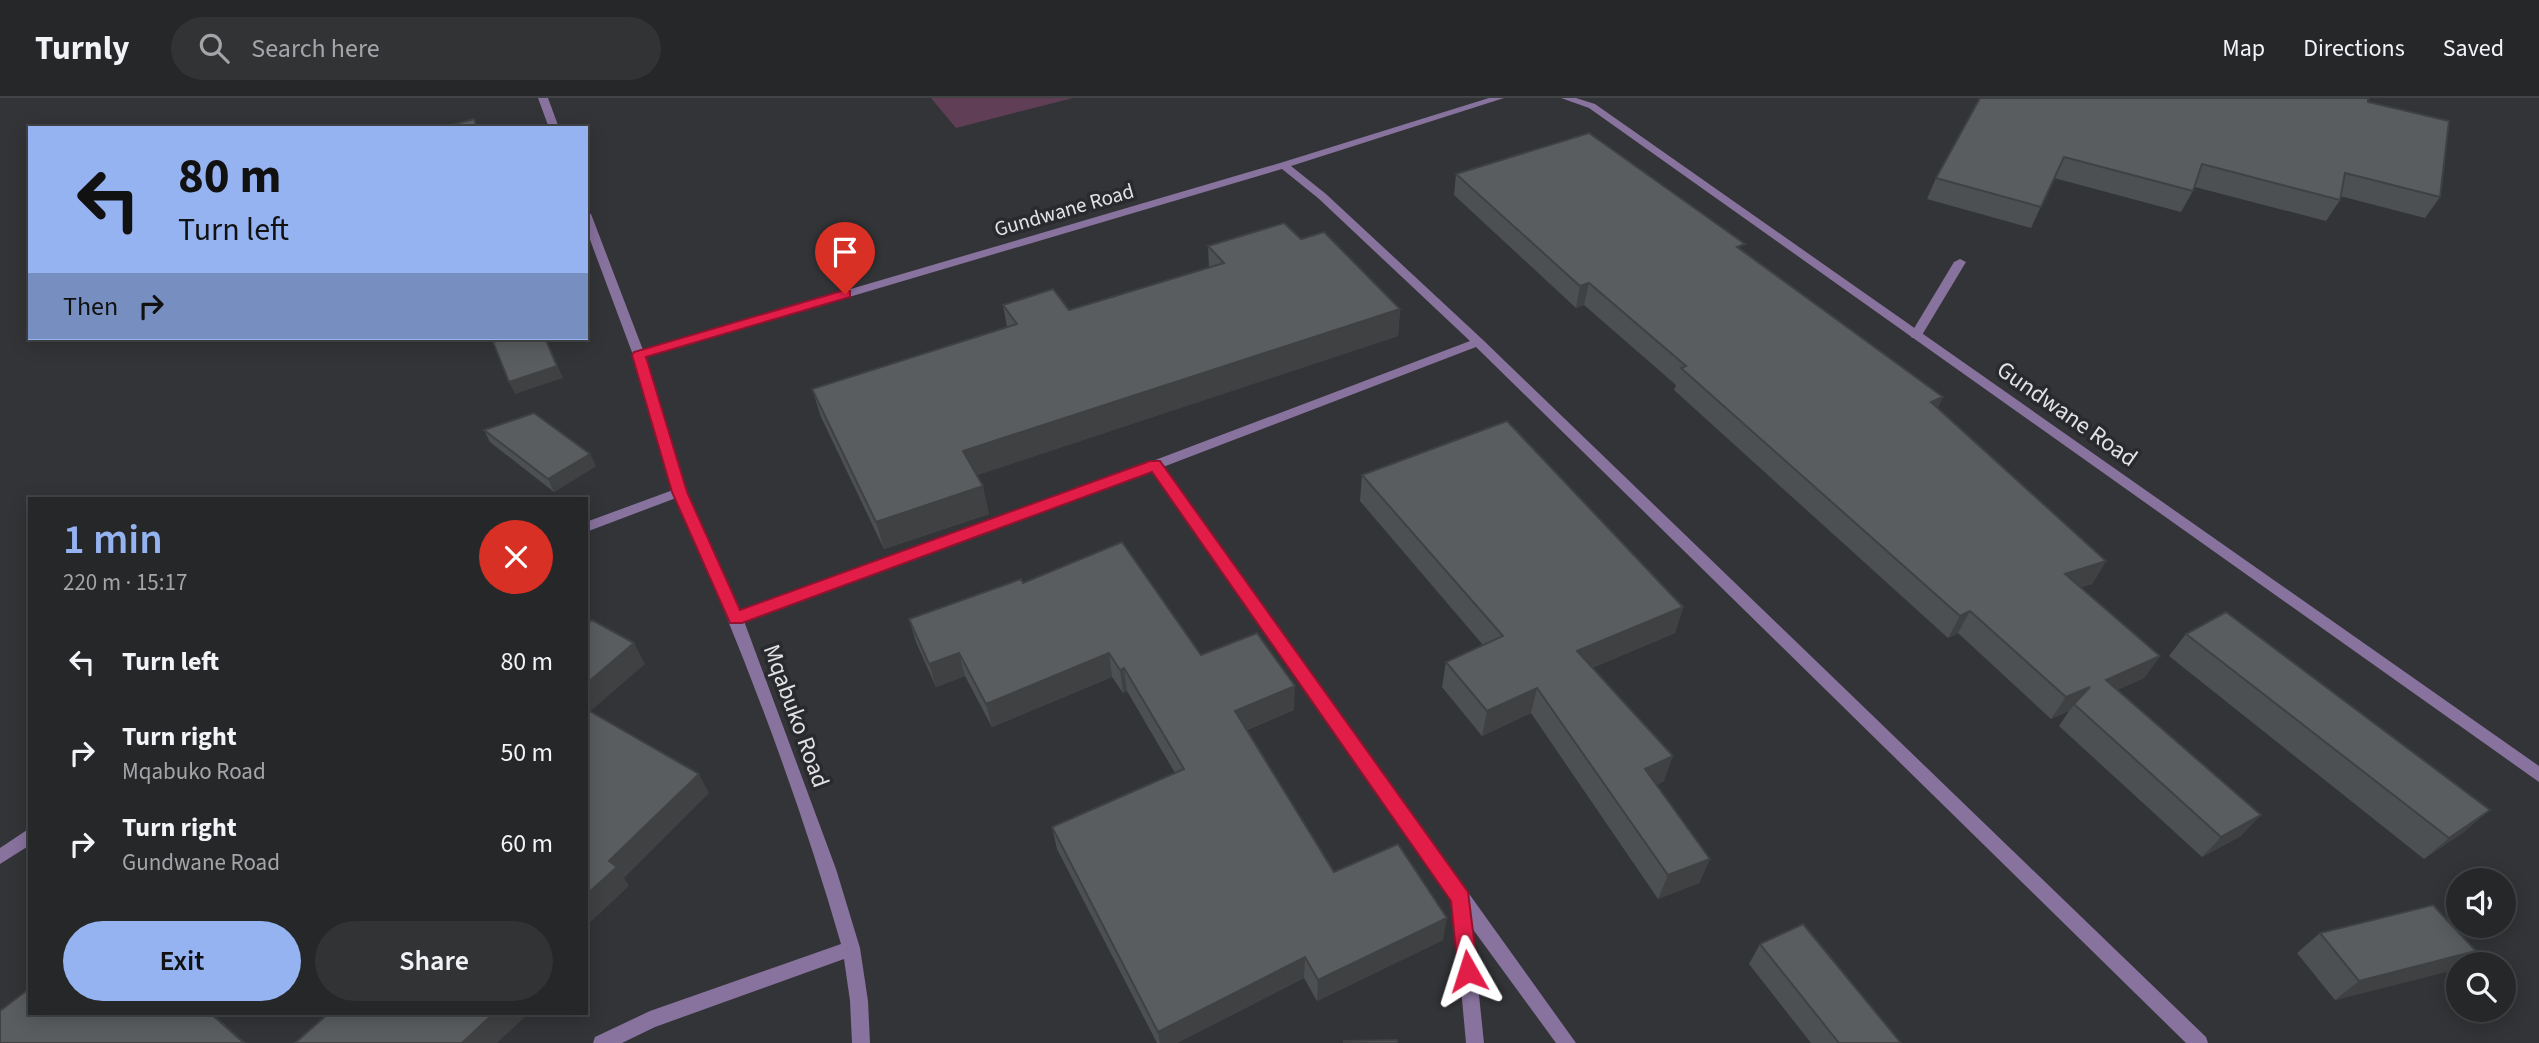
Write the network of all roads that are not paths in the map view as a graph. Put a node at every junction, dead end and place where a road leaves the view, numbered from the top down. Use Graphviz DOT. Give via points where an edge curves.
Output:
graph roads {
  1 [pos="543,98"];
  2 [pos="1499,98"];
  3 [pos="1566,98"];
  4 [pos="553,126"];
  5 [pos="1284,165"];
  6 [pos="588,219"];
  7 [pos="1960,262"];
  8 [pos="1916,335"];
  9 [pos="1478,342"];
  10 [pos="639,355"];
  11 [pos="1155,465"];
  12 [pos="680,492"];
  13 [pos="588,526"];
  14 [pos="736,618"];
  15 [pos="2539,775"];
  16 [pos="28,836"];
  17 [pos="0,857"];
  18 [pos="1461,899"];
  19 [pos="851,948"];
  20 [pos="602,1043"];
  21 [pos="861,1043"];
  22 [pos="1475,1043"];
  23 [pos="1567,1043"];
  24 [pos="2199,1043"];
  1 -- 4 [label="street"];
  2 -- 5 [label="street, Gundwane Road"];
  3 -- 8 [label="street, Gundwane Road" via="1592,106"];
  5 -- 9 [label="street"];
  5 -- 10 [label="street, Gundwane Road"];
  6 -- 10 [label="street, Mqabuko Road"];
  7 -- 8 [label="street"];
  8 -- 15 [label="street, Gundwane Road"];
  9 -- 11 [label="street"];
  9 -- 24 [label="street"];
  10 -- 12 [label="street, Mqabuko Road"];
  11 -- 14 [label="street"];
  11 -- 18 [label="street"];
  12 -- 13 [label="street"];
  12 -- 14 [label="street, Mqabuko Road"];
  14 -- 19 [label="street, Mqabuko Road" via="828,869"];
  16 -- 17 [label="street"];
  18 -- 22 [label="street"];
  18 -- 23 [label="street"];
  19 -- 20 [label="street" via="650,1020"];
  19 -- 21 [label="street, Mqabuko Road"];
}
